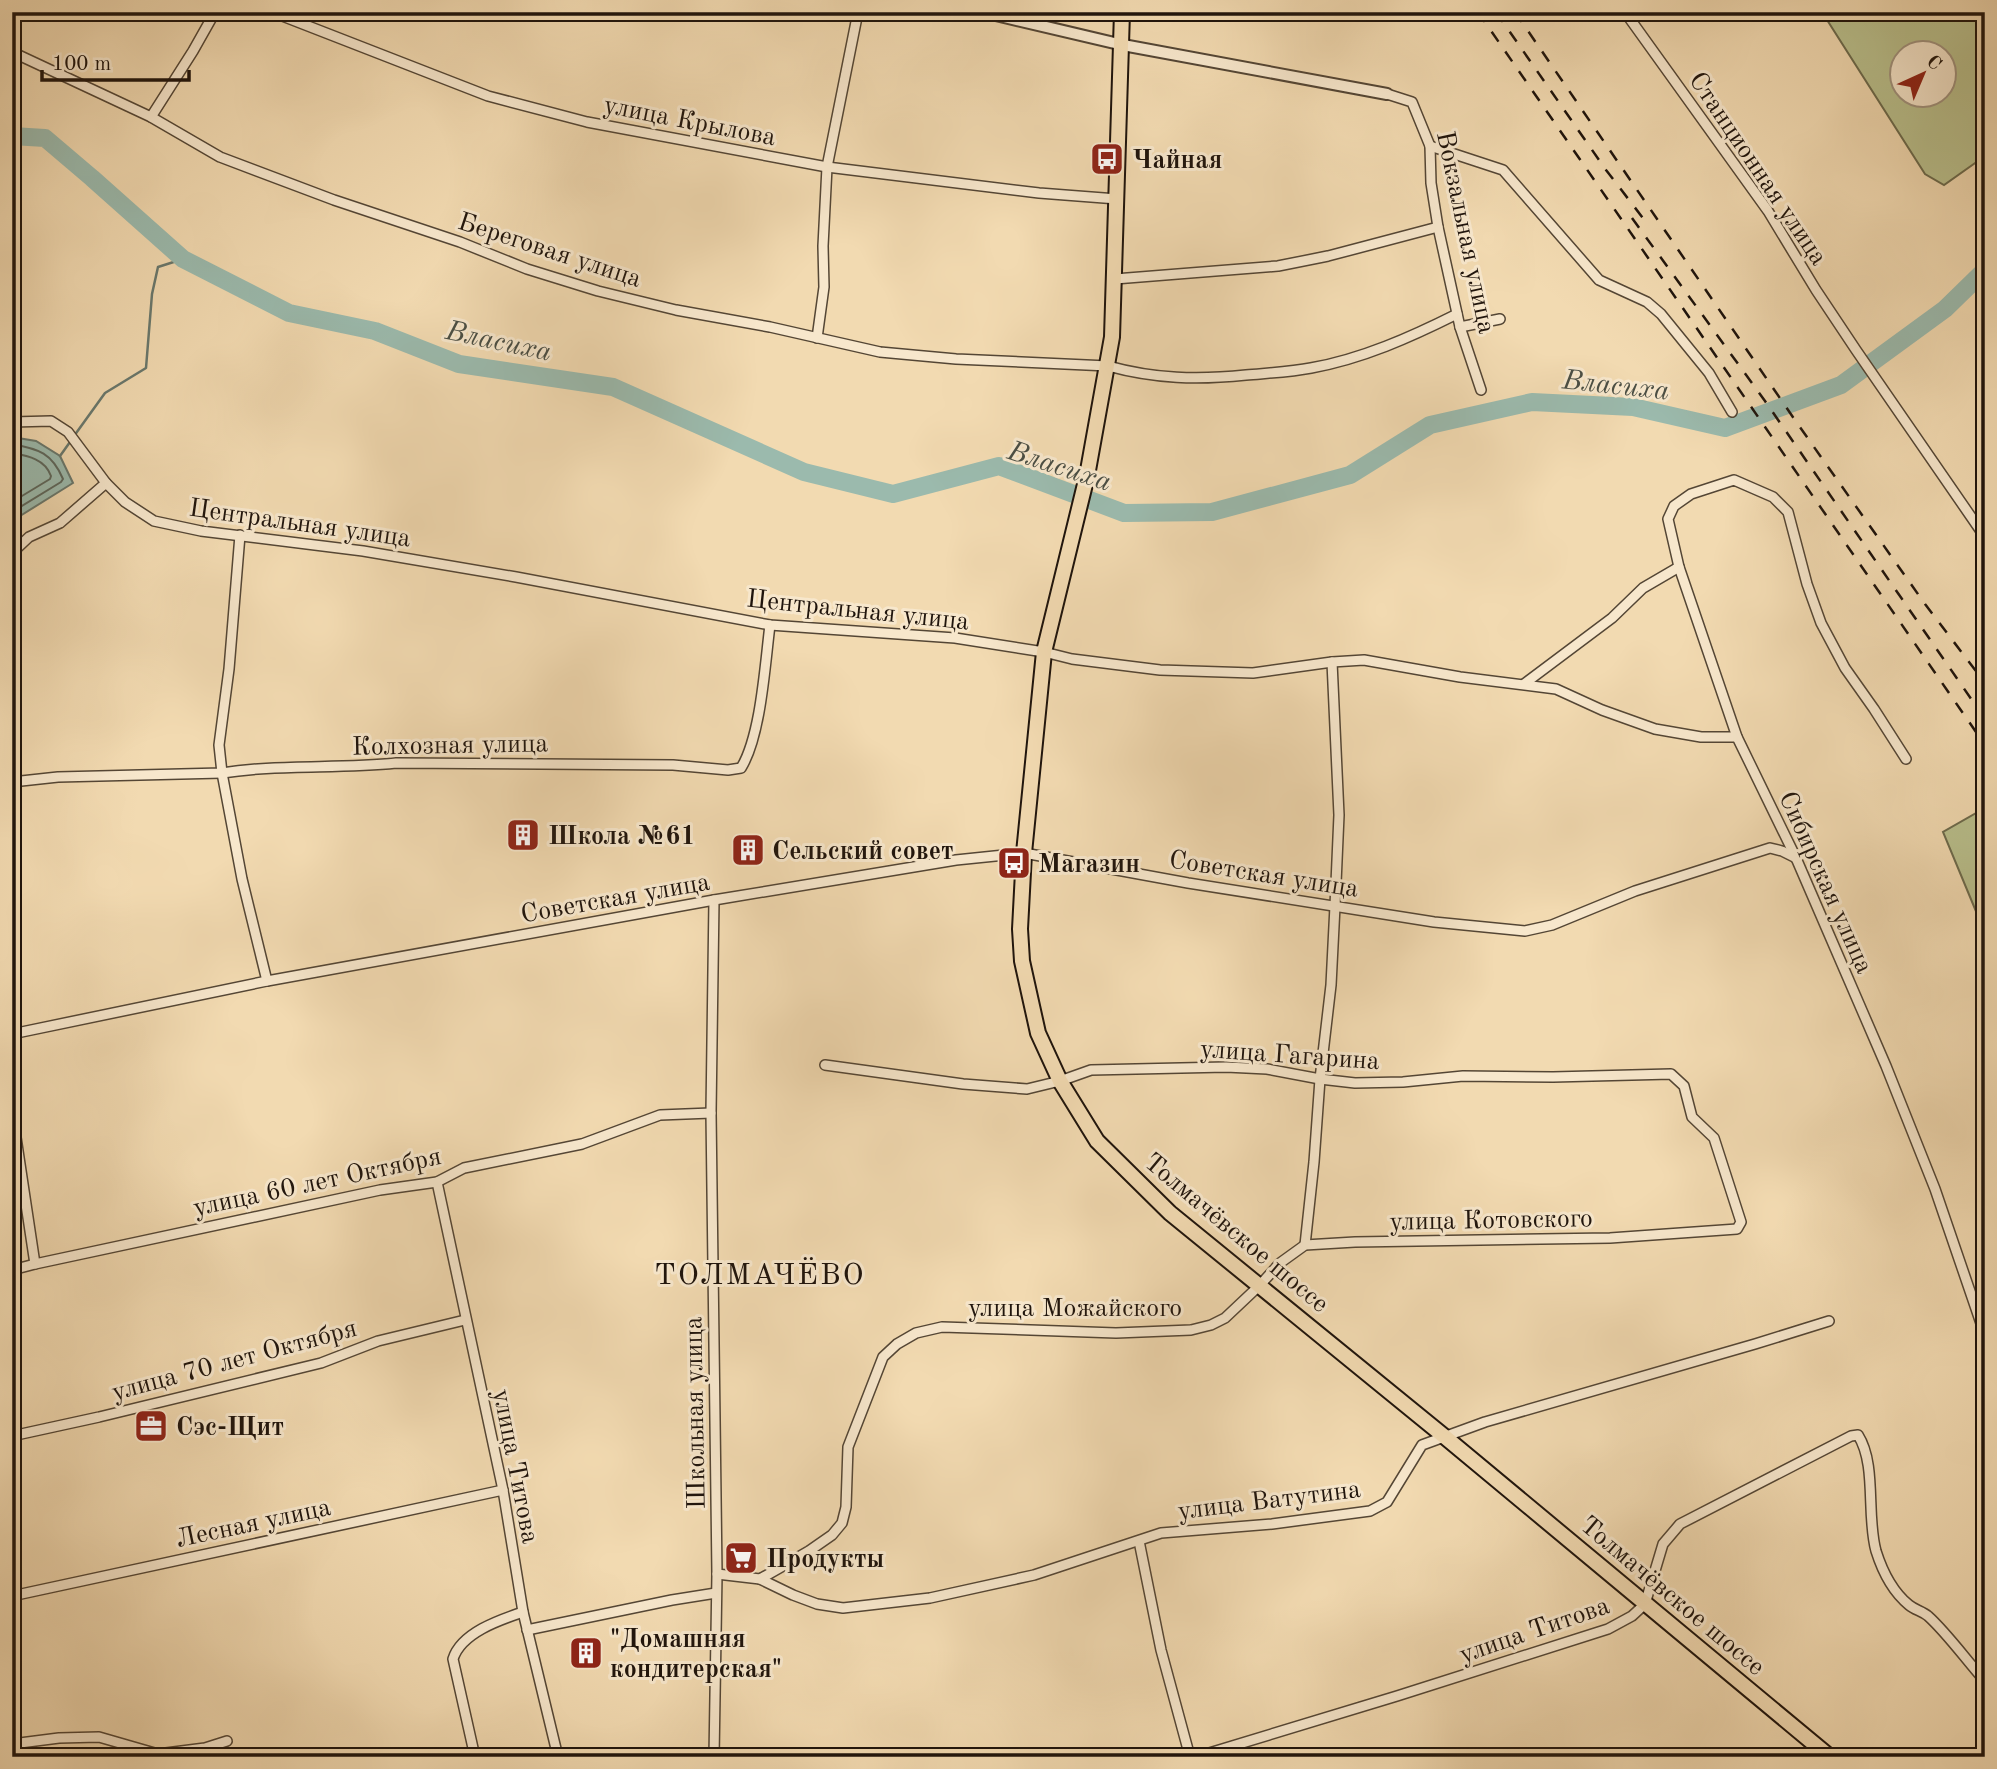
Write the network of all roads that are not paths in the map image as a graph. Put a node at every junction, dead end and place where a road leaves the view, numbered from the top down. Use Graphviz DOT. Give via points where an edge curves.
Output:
graph roads {
  1 [pos="215,12"];
  2 [pos="272,12"];
  3 [pos="858,12"];
  4 [pos="983,12"];
  5 [pos="1122,12"];
  6 [pos="1625,12"];
  7 [pos="1123,44"];
  8 [pos="12,52"];
  9 [pos="1387,94"];
  10 [pos="151,117"];
  11 [pos="1430,146"];
  12 [pos="827,167"];
  13 [pos="1117,199"];
  14 [pos="1438,227"];
  15 [pos="1115,279"];
  16 [pos="1457,314"];
  17 [pos="1500,319"];
  18 [pos="1460,327"];
  19 [pos="817,338"];
  20 [pos="1108,366"];
  21 [pos="1481,390"];
  22 [pos="1732,412"];
  23 [pos="12,422"];
  24 [pos="106,483"];
  25 [pos="240,535"];
  26 [pos="1985,537"];
  27 [pos="12,553"];
  28 [pos="1679,567"];
  29 [pos="771,625"];
  30 [pos="1044,652"];
  31 [pos="1332,662"];
  32 [pos="1524,684"];
  33 [pos="1737,737"];
  34 [pos="1906,760"];
  35 [pos="222,773"];
  36 [pos="12,782"];
  37 [pos="1024,853"];
  38 [pos="1796,858"];
  39 [pos="714,900"];
  40 [pos="1335,905"];
  41 [pos="267,981"];
  42 [pos="12,1034"];
  43 [pos="825,1065"];
  44 [pos="1320,1079"];
  45 [pos="1060,1081"];
  46 [pos="12,1111"];
  47 [pos="711,1112"];
  48 [pos="437,1182"];
  49 [pos="1737,1229"];
  50 [pos="1305,1245"];
  51 [pos="35,1264"];
  52 [pos="12,1270"];
  53 [pos="1260,1285"];
  54 [pos="465,1320"];
  55 [pos="1829,1321"];
  56 [pos="1985,1335"];
  57 [pos="12,1436"];
  58 [pos="1445,1437"];
  59 [pos="503,1490"];
  60 [pos="1139,1541"];
  61 [pos="717,1574"];
  62 [pos="760,1579"];
  63 [pos="716,1593"];
  64 [pos="12,1596"];
  65 [pos="1645,1604"];
  66 [pos="523,1612"];
  67 [pos="527,1630"];
  68 [pos="1985,1681"];
  69 [pos="227,1741"];
  70 [pos="12,1744"];
  71 [pos="1812,1751"];
  72 [pos="475,1757"];
  73 [pos="558,1757"];
  74 [pos="714,1757"];
  75 [pos="1190,1757"];
  76 [pos="1196,1757"];
  77 [pos="1830,1757"];
  1 -- 10 [label="street"];
  2 -- 12 [label="street, улица Крылова" via="488,96 587,122"];
  3 -- 12 [label="street"];
  4 -- 7 [label="street, Вокзальная улица"];
  5 -- 7 [label="main road, Толмачёвское шоссе"];
  6 -- 26 [label="street, Станционная улица" via="1768,211 1816,290"];
  7 -- 9 [label="street, Вокзальная улица"];
  7 -- 13 [label="main road, Толмачёвское шоссе"];
  8 -- 10 [label="street, Береговая улица"];
  9 -- 11 [label="street, Вокзальная улица" via="1412,102"];
  10 -- 19 [label="street, Береговая улица" via="220,157 527,269 676,310"];
  11 -- 14 [label="street, Вокзальная улица"];
  11 -- 22 [label="street" via="1503,170 1599,280 1647,302 1661,314 1709,373"];
  12 -- 13 [label="street, улица Крылова"];
  12 -- 19 [label="street" via="824,287"];
  13 -- 15 [label="main road, Толмачёвское шоссе"];
  14 -- 15 [label="street" via="1278,266"];
  14 -- 16 [label="street, Вокзальная улица"];
  15 -- 20 [label="main road, Толмачёвское шоссе"];
  16 -- 18 [label="street, Вокзальная улица"];
  16 -- 20 [label="street, Береговая улица" via="1374,350 1310,369 1174,379"];
  17 -- 18 [label="street"];
  18 -- 21 [label="street, Вокзальная улица"];
  19 -- 20 [label="street, Береговая улица" via="880,352"];
  20 -- 30 [label="main road, Толмачёвское шоссе" via="1087,477"];
  23 -- 24 [label="street, Центральная улица" via="51,421 68,432"];
  24 -- 25 [label="street, Центральная улица" via="155,521"];
  24 -- 27 [label="street" via="60,523 29,537"];
  25 -- 29 [label="street, Центральная улица" via="503,574"];
  25 -- 35 [label="street" via="219,745"];
  28 -- 32 [label="street" via="1643,588 1612,618"];
  28 -- 33 [label="street, Сибирская улица"];
  28 -- 34 [label="street, Сибирская улица" via="1668,519 1674,506 1691,494 1734,480 1773,496 1788,512 1821,624"];
  29 -- 30 [label="street, Центральная улица" via="955,638"];
  29 -- 35 [label="street, Колхозная улица" via="749,755 741,768 396,762"];
  30 -- 31 [label="street, Центральная улица" via="1174,670 1253,673"];
  30 -- 37 [label="main road, Толмачёвское шоссе"];
  31 -- 32 [label="street, Центральная улица" via="1364,660"];
  31 -- 40 [label="street" via="1339,815"];
  32 -- 33 [label="street, Центральная улица" via="1556,689 1655,729"];
  33 -- 38 [label="street, Сибирская улица"];
  35 -- 36 [label="street, Колхозная улица"];
  35 -- 41 [label="street"];
  37 -- 39 [label="street, Советская улица"];
  37 -- 40 [label="street, Советская улица"];
  37 -- 45 [label="main road, Толмачёвское шоссе" via="1022,961 1038,1032"];
  38 -- 40 [label="street, Советская улица" via="1770,848 1525,931"];
  38 -- 56 [label="street, Сибирская улица" via="1935,1189"];
  39 -- 41 [label="street, Советская улица"];
  39 -- 47 [label="street, Школьная улица"];
  40 -- 44 [label="street"];
  41 -- 42 [label="street, Советская улица"];
  43 -- 45 [label="street, улица Гагарина" via="1027,1089"];
  44 -- 45 [label="street, улица Гагарина" via="1226,1067 1091,1070"];
  44 -- 49 [label="street, улица Гагарина" via="1355,1083 1463,1076 1671,1074 1684,1086 1692,1117 1714,1138 1741,1222"];
  44 -- 50 [label="street"];
  45 -- 53 [label="main road, Толмачёвское шоссе" via="1097,1141 1133,1178"];
  46 -- 51 [label="street"];
  47 -- 48 [label="street, улица 60 лет Октября" via="660,1115 582,1144 464,1168"];
  47 -- 61 [label="street, Школьная улица"];
  48 -- 51 [label="street, улица 60 лет Октября" via="380,1190"];
  48 -- 54 [label="street, улица Титова"];
  49 -- 50 [label="street, улица Котовского" via="1610,1238"];
  50 -- 53 [label="street" via="1280,1262"];
  51 -- 52 [label="street, улица 60 лет Октября"];
  53 -- 58 [label="main road, Толмачёвское шоссе"];
  53 -- 62 [label="street, улица Можайского" via="1226,1318 1191,1330 1115,1333 942,1327 916,1333 897,1344 883,1357 848,1447 842,1523 809,1551"];
  54 -- 57 [label="street, улица 70 лет Октября" via="378,1341 321,1363"];
  54 -- 59 [label="street, улица Титова"];
  55 -- 58 [label="street, улица Ватутина"];
  58 -- 60 [label="street, улица Ватутина" via="1422,1445 1387,1502 1370,1511 1161,1533"];
  58 -- 65 [label="main road, Толмачёвское шоссе"];
  59 -- 64 [label="street, Лесная улица"];
  59 -- 66 [label="street, улица Титова"];
  60 -- 62 [label="street, улица Ватутина" via="1034,1575 930,1598 843,1608 817,1604"];
  60 -- 75 [label="street" via="1161,1650"];
  61 -- 62 [label="street, улица Ватутина"];
  61 -- 63 [label="street, Школьная улица"];
  63 -- 67 [label="street"];
  63 -- 74 [label="street, Школьная улица"];
  65 -- 68 [label="street, улица Титова" via="1663,1544 1680,1524 1858,1435 1868,1464 1874,1539 1890,1583 1909,1605 1927,1615"];
  65 -- 71 [label="main road, Толмачёвское шоссе"];
  65 -- 76 [label="street, улица Титова" via="1608,1629"];
  66 -- 67 [label="street, улица Титова"];
  66 -- 72 [label="street" via="488,1624 455,1651"];
  67 -- 73 [label="street, улица Титова"];
  69 -- 70 [label="street" via="158,1754 99,1737"];
  71 -- 77 [label="main road, Толмачёвское шоссе"];
}
